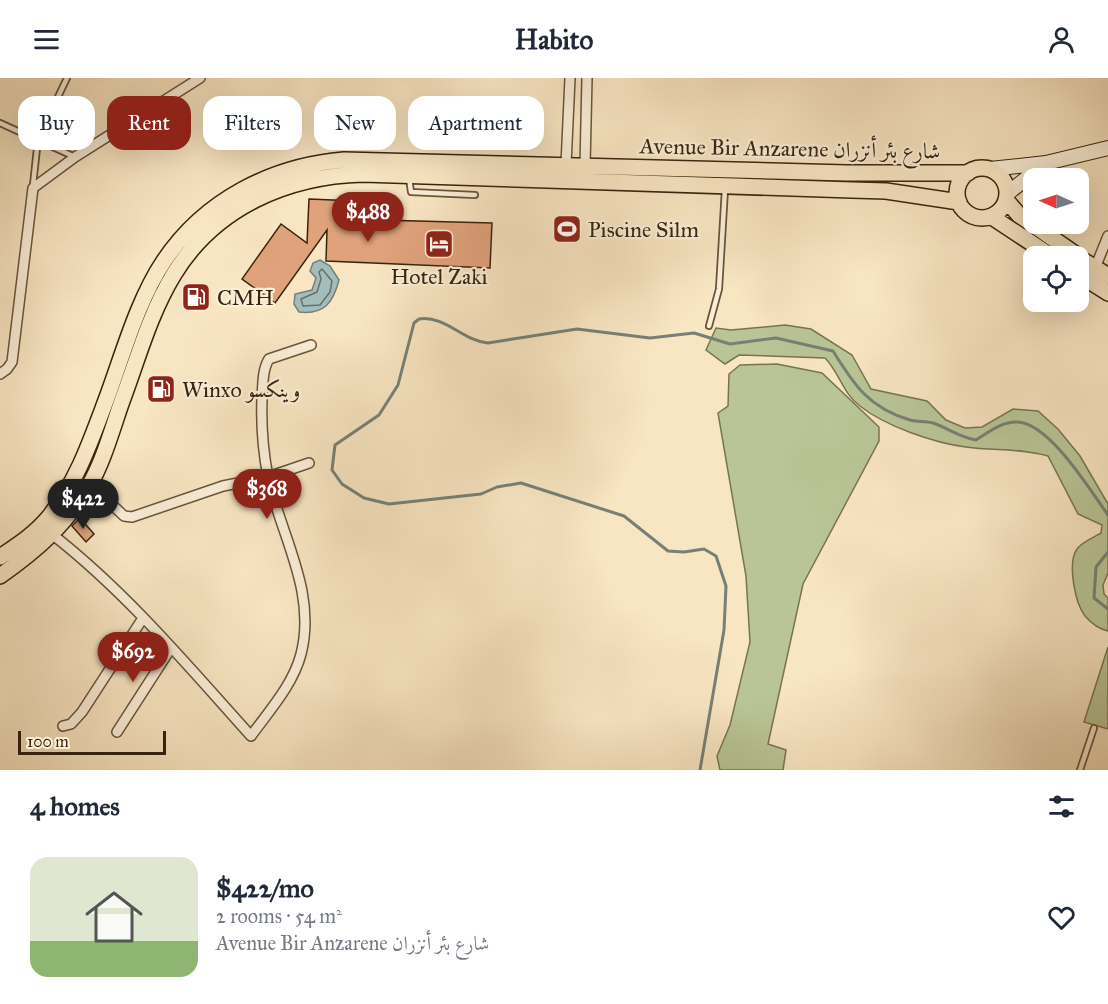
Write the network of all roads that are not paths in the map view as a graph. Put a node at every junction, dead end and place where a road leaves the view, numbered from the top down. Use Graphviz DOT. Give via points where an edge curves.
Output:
graph roads {
  1 [pos="67,78"];
  2 [pos="200,78"];
  3 [pos="570,78"];
  4 [pos="587,78"];
  5 [pos="58,96"];
  6 [pos="0,123"];
  7 [pos="18,131"];
  8 [pos="1108,148"];
  9 [pos="37,150"];
  10 [pos="61,150"];
  11 [pos="75,157"];
  12 [pos="1046,163"];
  13 [pos="990,169"];
  14 [pos="566,173"];
  15 [pos="584,173"];
  16 [pos="968,173"];
  17 [pos="409,175"];
  18 [pos="725,186"];
  19 [pos="33,188"];
  20 [pos="475,195"];
  21 [pos="1007,197"];
  22 [pos="958,202"];
  23 [pos="992,217"];
  24 [pos="1108,236"];
  25 [pos="1036,246"];
  26 [pos="1063,246"];
  27 [pos="1089,264"];
  28 [pos="1102,272"];
  29 [pos="1089,281"];
  30 [pos="1108,293"];
  31 [pos="709,326"];
  32 [pos="311,345"];
  33 [pos="0,374"];
  34 [pos="309,463"];
  35 [pos="268,477"];
  36 [pos="90,484"];
  37 [pos="53,535"];
  38 [pos="0,557"];
  39 [pos="0,576"];
  40 [pos="143,618"];
  41 [pos="171,648"];
  42 [pos="63,726"];
  43 [pos="1094,728"];
  44 [pos="117,732"];
  45 [pos="1080,770"];
  1 -- 5 [label="lane"];
  2 -- 11 [label="street"];
  3 -- 14 [label="street"];
  4 -- 15 [label="street"];
  6 -- 7 [label="lane"];
  8 -- 12 [label="main road"];
  9 -- 19 [label="lane"];
  10 -- 11 [label="lane"];
  11 -- 19 [label="street"];
  12 -- 13 [label="main road"];
  12 -- 21 [label="main road"];
  13 -- 16 [label="main road" via="978,168"];
  13 -- 21 [label="main road" via="1003,178"];
  14 -- 15 [label="main road, Avenue Bir Anzarene شارع بئر أنزران"];
  14 -- 17 [label="main road, Avenue Bir Anzarene شارع بئر أنزران"];
  14 -- 38 [label="main road, Avenue Bir Anzarene شارع بئر أنزران" via="325,161 284,170 227,199 192,227 163,262 140,309 89,447 63,496 31,536"];
  15 -- 16 [label="main road, Avenue Bir Anzarene شارع بئر أنزران"];
  15 -- 18 [label="main road, Avenue Bir Anzarene شارع بئر أنزران"];
  16 -- 22 [label="main road" via="959,183"];
  17 -- 20 [label="lane" via="410,192"];
  17 -- 36 [label="main road, Avenue Bir Anzarene شارع بئر أنزران" via="341,175 303,180 262,194 209,232 164,292"];
  18 -- 22 [label="main road, Avenue Bir Anzarene شارع بئر أنزران" via="886,191"];
  18 -- 31 [label="lane" via="719,289"];
  19 -- 33 [label="street" via="12,362"];
  21 -- 23 [label="main road" via="1001,211"];
  21 -- 26 [label="main road" via="1019,215"];
  22 -- 23 [label="main road" via="972,216"];
  23 -- 25 [label="main road"];
  24 -- 28 [label="street"];
  27 -- 28 [label="main road"];
  29 -- 30 [label="main road"];
  32 -- 35 [label="street" via="274,356 266,364 261,418"];
  34 -- 35 [label="street"];
  35 -- 36 [label="street" via="222,486 127,517"];
  35 -- 41 [label="street" via="298,570 306,619 296,667 251,736"];
  36 -- 37 [label="main road, Avenue Bir Anzarene شارع بئر أنزران"];
  37 -- 39 [label="main road, Avenue Bir Anzarene شارع بئر أنزران"];
  37 -- 40 [label="street" via="94,567"];
  40 -- 41 [label="street"];
  40 -- 42 [label="street" via="82,712 71,724"];
  41 -- 44 [label="street"];
  43 -- 45 [label="lane"];
}
